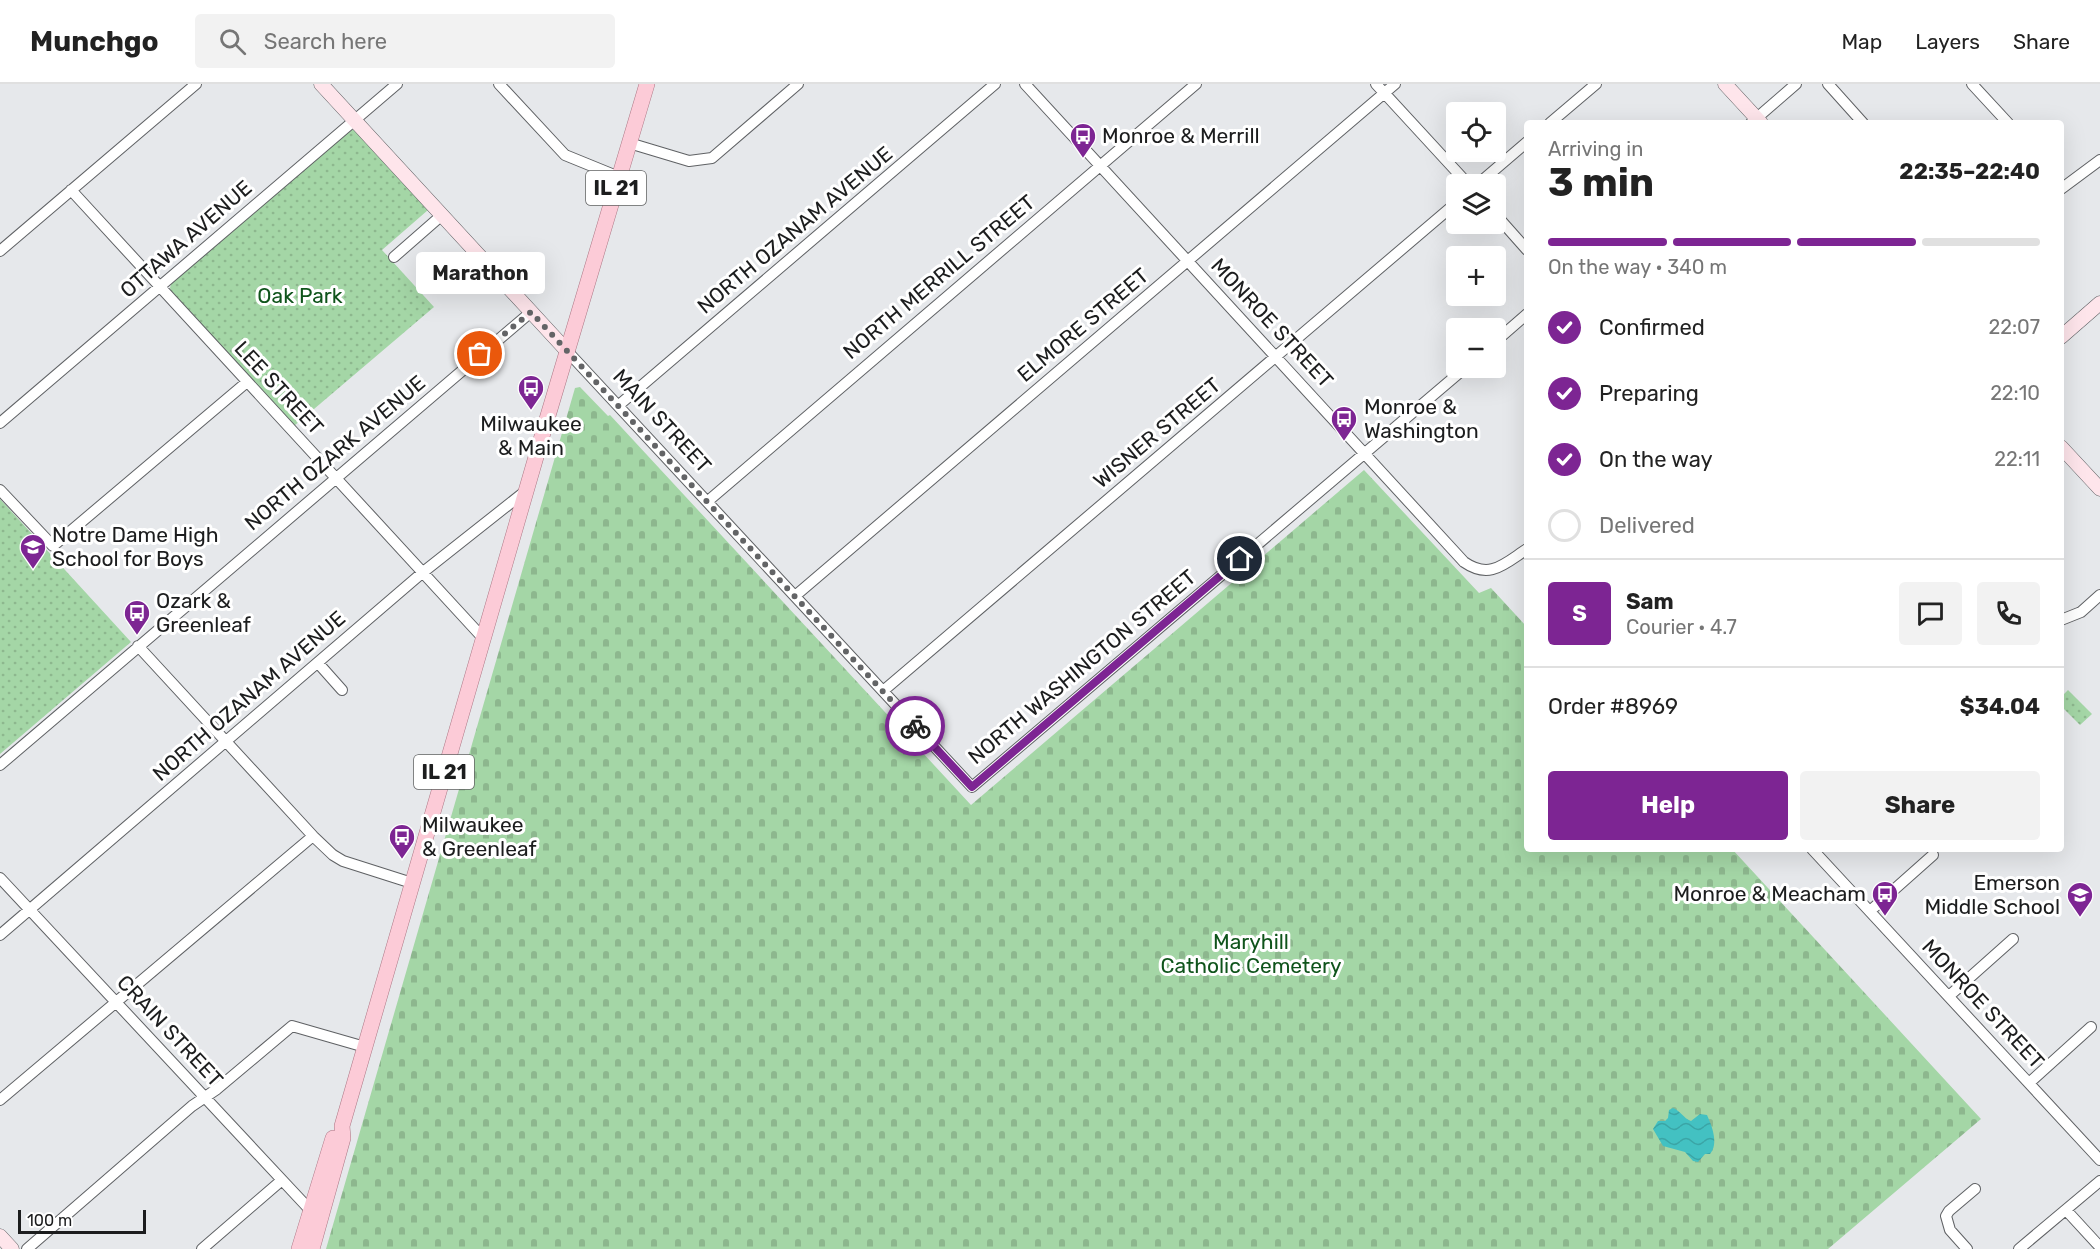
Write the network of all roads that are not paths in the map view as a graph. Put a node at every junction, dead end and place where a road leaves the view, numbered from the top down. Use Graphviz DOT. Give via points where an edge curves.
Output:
graph roads {
  1 [pos="196,84"];
  2 [pos="321,84"];
  3 [pos="397,84"];
  4 [pos="499,84"];
  5 [pos="647,84"];
  6 [pos="798,84"];
  7 [pos="995,84"];
  8 [pos="1024,84"];
  9 [pos="1196,84"];
  10 [pos="1376,84"];
  11 [pos="1395,84"];
  12 [pos="1596,84"];
  13 [pos="1725,84"];
  14 [pos="1796,84"];
  15 [pos="1828,84"];
  16 [pos="1972,84"];
  17 [pos="1384,93"];
  18 [pos="354,120"];
  19 [pos="1554,120"];
  20 [pos="1755,120"];
  21 [pos="1757,120"];
  22 [pos="1860,120"];
  23 [pos="2005,120"];
  24 [pos="629,143"];
  25 [pos="1524,145"];
  26 [pos="2100,160"];
  27 [pos="1100,166"];
  28 [pos="1459,174"];
  29 [pos="1490,174"];
  30 [pos="620,177"];
  31 [pos="2064,184"];
  32 [pos="71,190"];
  33 [pos="1446,211"];
  34 [pos="442,215"];
  35 [pos="1506,226"];
  36 [pos="1524,247"];
  37 [pos="0,251"];
  38 [pos="394,257"];
  39 [pos="1189,261"];
  40 [pos="159,287"];
  41 [pos="2100,303"];
  42 [pos="531,312"];
  43 [pos="1524,317"];
  44 [pos="1506,332"];
  45 [pos="2064,334"];
  46 [pos="568,352"];
  47 [pos="1276,357"];
  48 [pos="1452,378"];
  49 [pos="247,382"];
  50 [pos="619,405"];
  51 [pos="0,423"];
  52 [pos="2064,450"];
  53 [pos="1364,453"];
  54 [pos="335,478"];
  55 [pos="2100,489"];
  56 [pos="0,490"];
  57 [pos="527,490"];
  58 [pos="708,501"];
  59 [pos="1524,553"];
  60 [pos="422,573"];
  61 [pos="2100,595"];
  62 [pos="795,596"];
  63 [pos="2064,619"];
  64 [pos="483,638"];
  65 [pos="138,646"];
  66 [pos="318,663"];
  67 [pos="342,690"];
  68 [pos="883,692"];
  69 [pos="226,742"];
  70 [pos="0,765"];
  71 [pos="972,787"];
  72 [pos="313,836"];
  73 [pos="1815,852"];
  74 [pos="1933,855"];
  75 [pos="0,878"];
  76 [pos="412,883"];
  77 [pos="30,909"];
  78 [pos="1870,911"];
  79 [pos="0,935"];
  80 [pos="2013,939"];
  81 [pos="1949,996"];
  82 [pos="117,1002"];
  83 [pos="2091,1027"];
  84 [pos="365,1047"];
  85 [pos="2029,1083"];
  86 [pos="205,1097"];
  87 [pos="0,1100"];
  88 [pos="342,1126"];
  89 [pos="2100,1160"];
  90 [pos="282,1180"];
  91 [pos="2100,1181"];
  92 [pos="1975,1189"];
  93 [pos="2066,1210"];
  94 [pos="311,1211"];
  95 [pos="0,1236"];
  96 [pos="2100,1247"];
  97 [pos="12,1249"];
  98 [pos="27,1249"];
  99 [pos="202,1249"];
  100 [pos="299,1249"];
  101 [pos="312,1249"];
  102 [pos="1967,1249"];
  103 [pos="2019,1249"];
  1 -- 32 [label="street"];
  2 -- 18 [label="street, MAIN STREET"];
  3 -- 18 [label="street, OTTAWA AVENUE"];
  4 -- 30 [label="street" via="565,155"];
  5 -- 24 [label="main road, IL 21"];
  6 -- 24 [label="street" via="712,158 689,161"];
  7 -- 50 [label="street, NORTH OZANAM AVENUE"];
  8 -- 27 [label="street, MONROE STREET"];
  9 -- 27 [label="street, NORTH MERRILL STREET"];
  10 -- 17 [label="street"];
  11 -- 17 [label="street, ELMORE STREET"];
  12 -- 19 [label="street"];
  13 -- 20 [label="street"];
  14 -- 21 [label="street"];
  15 -- 22 [label="street"];
  16 -- 23 [label="street"];
  17 -- 28 [label="street"];
  17 -- 39 [label="street, ELMORE STREET"];
  18 -- 34 [label="street, MAIN STREET"];
  18 -- 40 [label="street, OTTAWA AVENUE"];
  24 -- 30 [label="main road, IL 21"];
  25 -- 29 [label="street"];
  26 -- 31 [label="street"];
  27 -- 39 [label="street, MONROE STREET"];
  27 -- 58 [label="street, NORTH MERRILL STREET"];
  30 -- 46 [label="main road, IL 21"];
  32 -- 37 [label="street"];
  32 -- 40 [label="street, LEE STREET"];
  33 -- 47 [label="street, WISNER STREET"];
  34 -- 38 [label="street"];
  34 -- 42 [label="street, MAIN STREET"];
  35 -- 36 [label="street"];
  39 -- 47 [label="street, MONROE STREET"];
  39 -- 62 [label="street, ELMORE STREET"];
  40 -- 49 [label="street, LEE STREET"];
  40 -- 51 [label="street, OTTAWA AVENUE"];
  41 -- 45 [label="street"];
  42 -- 46 [label="street, MAIN STREET"];
  42 -- 54 [label="street, NORTH OZARK AVENUE"];
  43 -- 44 [label="street"];
  46 -- 50 [label="street, MAIN STREET"];
  46 -- 57 [label="main road, IL 21"];
  47 -- 53 [label="street, MONROE STREET"];
  47 -- 68 [label="street, WISNER STREET"];
  48 -- 53 [label="street, NORTH WASHINGTON STREET"];
  49 -- 54 [label="street, LEE STREET"];
  49 -- 56 [label="street" via="53,546"];
  50 -- 58 [label="street, MAIN STREET"];
  52 -- 55 [label="street"];
  53 -- 59 [label="street, MONROE STREET" via="1472,568 1494,570"];
  53 -- 71 [label="street, NORTH WASHINGTON STREET"];
  54 -- 60 [label="street, LEE STREET"];
  54 -- 65 [label="street, NORTH OZARK AVENUE"];
  57 -- 60 [label="street, NORTH OZANAM AVENUE"];
  57 -- 64 [label="main road, IL 21"];
  58 -- 62 [label="street, MAIN STREET"];
  60 -- 64 [label="street, LEE STREET"];
  60 -- 66 [label="street, NORTH OZANAM AVENUE"];
  61 -- 63 [label="street" via="2081,612"];
  62 -- 68 [label="street, MAIN STREET"];
  64 -- 76 [label="main road, IL 21"];
  65 -- 69 [label="street"];
  65 -- 70 [label="street, NORTH OZARK AVENUE"];
  66 -- 67 [label="street"];
  66 -- 69 [label="street, NORTH OZANAM AVENUE"];
  68 -- 71 [label="street, MAIN STREET"];
  69 -- 72 [label="street"];
  69 -- 77 [label="street, NORTH OZANAM AVENUE"];
  72 -- 76 [label="street" via="343,861"];
  72 -- 82 [label="street"];
  73 -- 78 [label="street, MONROE STREET"];
  74 -- 78 [label="street"];
  75 -- 77 [label="street, CRAIN STREET"];
  76 -- 84 [label="main road, IL 21"];
  77 -- 79 [label="street, NORTH OZANAM AVENUE"];
  77 -- 82 [label="street, CRAIN STREET"];
  78 -- 81 [label="street, MONROE STREET"];
  80 -- 81 [label="street"];
  81 -- 85 [label="street, MONROE STREET"];
  82 -- 86 [label="street, CRAIN STREET"];
  82 -- 87 [label="street"];
  83 -- 85 [label="street"];
  84 -- 86 [label="street" via="292,1026"];
  84 -- 88 [label="main road, IL 21"];
  85 -- 89 [label="street, MONROE STREET"];
  86 -- 90 [label="street, CRAIN STREET"];
  86 -- 98 [label="street"];
  88 -- 94 [label="main road, IL 21" via="334,1135"];
  88 -- 101 [label="main road, IL 21" via="343,1138"];
  90 -- 94 [label="street, CRAIN STREET"];
  90 -- 99 [label="street"];
  91 -- 93 [label="street"];
  92 -- 102 [label="street" via="1946,1216 1950,1230"];
  93 -- 96 [label="street"];
  93 -- 103 [label="street"];
  94 -- 100 [label="main road, IL 21"];
  95 -- 97 [label="street"];
}
